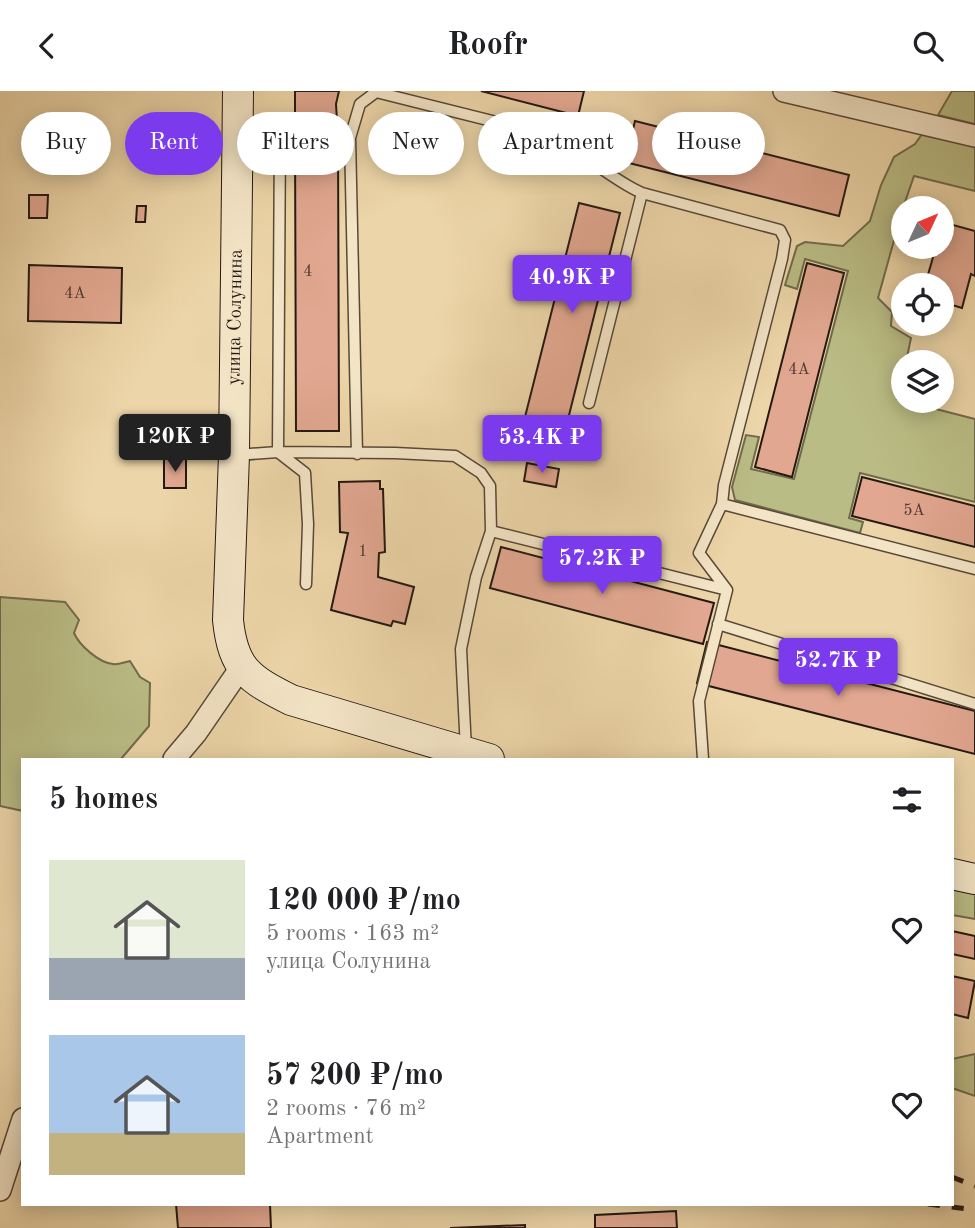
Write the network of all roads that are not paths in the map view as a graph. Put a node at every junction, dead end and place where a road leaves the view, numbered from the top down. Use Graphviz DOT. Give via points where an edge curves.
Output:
graph roads {
  1 [pos="239,91"];
  2 [pos="784,91"];
  3 [pos="239,112"];
  4 [pos="354,124"];
  5 [pos="975,137"];
  6 [pos="238,175"];
  7 [pos="280,175"];
  8 [pos="351,175"];
  9 [pos="642,193"];
  10 [pos="589,403"];
  11 [pos="278,452"];
  12 [pos="357,454"];
  13 [pos="234,455"];
  14 [pos="722,504"];
  15 [pos="491,531"];
  16 [pos="975,569"];
  17 [pos="306,584"];
  18 [pos="727,590"];
  19 [pos="718,624"];
  20 [pos="242,666"];
  21 [pos="975,704"];
  22 [pos="478,757"];
  23 [pos="175,758"];
  24 [pos="703,758"];
  25 [pos="954,874"];
  26 [pos="975,879"];
  27 [pos="21,1125"];
  28 [pos="0,1190"];
  1 -- 3 [label="street, улица Солунина"];
  2 -- 5 [label="street"];
  4 -- 9 [label="lane" via="360,104 376,92 548,135"];
  6 -- 13 [label="street, улица Солунина"];
  7 -- 11 [label="lane"];
  8 -- 12 [label="lane"];
  9 -- 10 [label="lane"];
  9 -- 14 [label="lane" via="780,230 785,240"];
  11 -- 12 [label="lane"];
  11 -- 13 [label="lane"];
  11 -- 17 [label="lane" via="305,473"];
  12 -- 15 [label="lane" via="455,457 481,473 490,486"];
  13 -- 20 [label="street, улица Солунина" via="228,620 231,647"];
  14 -- 16 [label="lane"];
  14 -- 18 [label="lane" via="699,553"];
  15 -- 18 [label="lane"];
  15 -- 22 [label="lane" via="461,649"];
  18 -- 19 [label="lane"];
  19 -- 21 [label="lane"];
  19 -- 24 [label="lane" via="699,701"];
  20 -- 22 [label="street" via="261,684 291,700"];
  20 -- 23 [label="street"];
  25 -- 26 [label="street"];
  27 -- 28 [label="street"];
}
